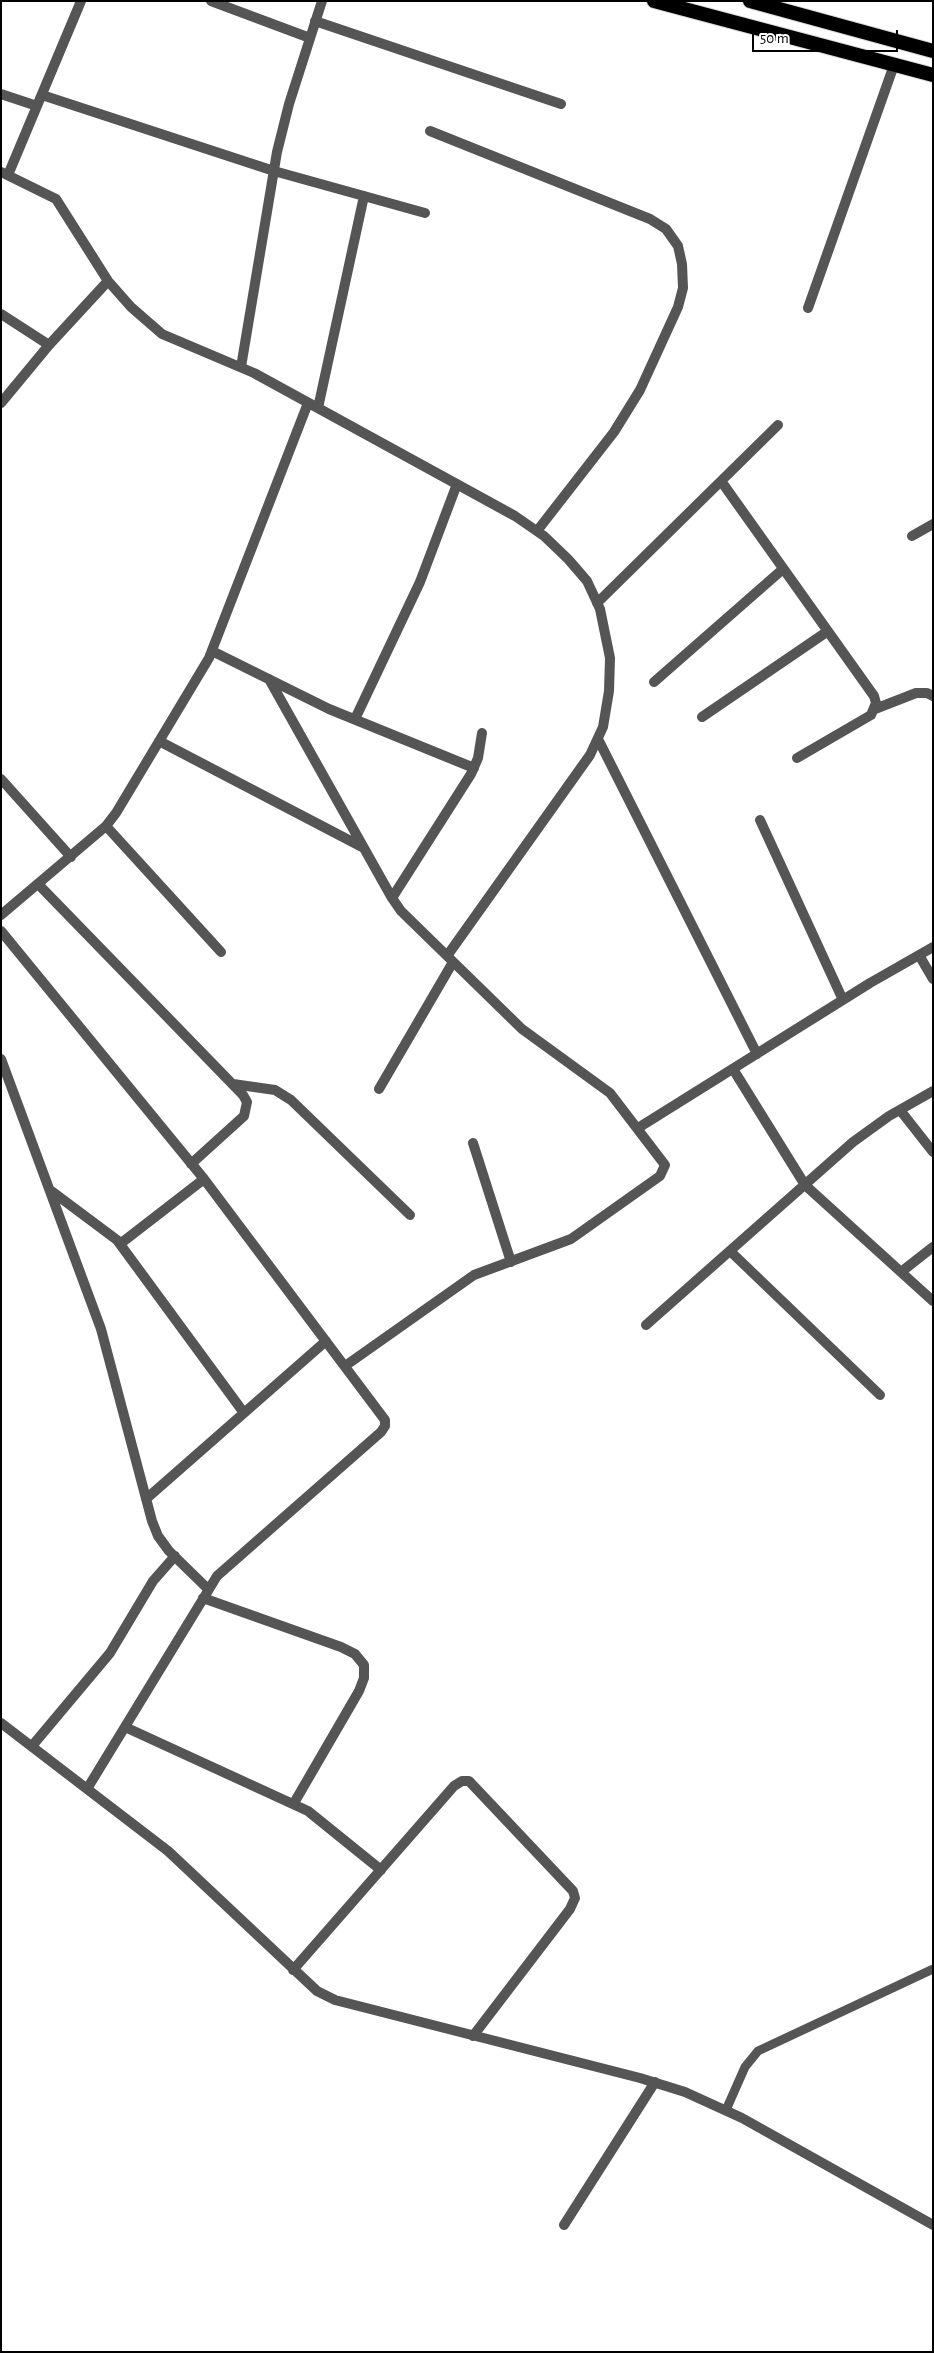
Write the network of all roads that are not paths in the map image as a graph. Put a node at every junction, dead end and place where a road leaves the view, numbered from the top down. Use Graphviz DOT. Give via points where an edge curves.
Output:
graph roads {
  1 [pos="81,1"];
  2 [pos="210,1"];
  3 [pos="322,1"];
  4 [pos="654,1"];
  5 [pos="750,1"];
  6 [pos="315,21"];
  7 [pos="310,38"];
  8 [pos="933,51"];
  9 [pos="894,65"];
  10 [pos="933,76"];
  11 [pos="1,94"];
  12 [pos="42,95"];
  13 [pos="561,104"];
  14 [pos="37,106"];
  15 [pos="430,131"];
  16 [pos="274,171"];
  17 [pos="4,174"];
  18 [pos="364,196"];
  19 [pos="425,213"];
  20 [pos="108,281"];
  21 [pos="808,308"];
  22 [pos="1,314"];
  23 [pos="49,344"];
  24 [pos="241,367"];
  25 [pos="1,402"];
  26 [pos="313,405"];
  27 [pos="778,425"];
  28 [pos="721,481"];
  29 [pos="457,484"];
  30 [pos="933,524"];
  31 [pos="537,531"];
  32 [pos="912,536"];
  33 [pos="784,569"];
  34 [pos="597,603"];
  35 [pos="828,631"];
  36 [pos="212,651"];
  37 [pos="268,679"];
  38 [pos="654,682"];
  39 [pos="933,696"];
  40 [pos="875,709"];
  41 [pos="702,717"];
  42 [pos="355,719"];
  43 [pos="482,734"];
  44 [pos="598,739"];
  45 [pos="159,741"];
  46 [pos="797,758"];
  47 [pos="474,768"];
  48 [pos="1,779"];
  49 [pos="760,820"];
  50 [pos="106,826"];
  51 [pos="364,848"];
  52 [pos="70,857"];
  53 [pos="38,884"];
  54 [pos="392,898"];
  55 [pos="1,915"];
  56 [pos="1,931"];
  57 [pos="933,947"];
  58 [pos="221,952"];
  59 [pos="918,955"];
  60 [pos="450,959"];
  61 [pos="933,979"];
  62 [pos="842,1000"];
  63 [pos="757,1054"];
  64 [pos="1,1059"];
  65 [pos="733,1069"];
  66 [pos="233,1084"];
  67 [pos="379,1089"];
  68 [pos="933,1091"];
  69 [pos="900,1110"];
  70 [pos="638,1128"];
  71 [pos="473,1144"];
  72 [pos="933,1152"];
  73 [pos="191,1164"];
  74 [pos="204,1179"];
  75 [pos="805,1184"];
  76 [pos="50,1189"];
  77 [pos="410,1215"];
  78 [pos="120,1244"];
  79 [pos="933,1246"];
  80 [pos="730,1251"];
  81 [pos="511,1262"];
  82 [pos="901,1272"];
  83 [pos="933,1301"];
  84 [pos="646,1325"];
  85 [pos="326,1341"];
  86 [pos="345,1366"];
  87 [pos="880,1396"];
  88 [pos="244,1413"];
  89 [pos="146,1498"];
  90 [pos="175,1556"];
  91 [pos="205,1594"];
  92 [pos="1,1723"];
  93 [pos="125,1727"];
  94 [pos="32,1746"];
  95 [pos="87,1789"];
  96 [pos="294,1803"];
  97 [pos="381,1870"];
  98 [pos="933,1969"];
  99 [pos="293,1970"];
  100 [pos="473,2036"];
  101 [pos="655,2082"];
  102 [pos="726,2110"];
  103 [pos="564,2225"];
  104 [pos="933,2225"];
  1 -- 12 [label="street"];
  2 -- 7 [label="street"];
  3 -- 6 [label="street"];
  4 -- 9 [label="highway"];
  5 -- 8 [label="highway"];
  6 -- 7 [label="street"];
  6 -- 13 [label="street"];
  7 -- 16 [label="street" via="289,104"];
  9 -- 10 [label="highway"];
  9 -- 21 [label="street"];
  11 -- 14 [label="street"];
  12 -- 14 [label="street"];
  12 -- 16 [label="street"];
  14 -- 17 [label="street"];
  15 -- 31 [label="street" via="650,219 666,229 678,246 683,288 678,307 640,390 614,432"];
  16 -- 18 [label="street"];
  16 -- 24 [label="street"];
  17 -- 20 [label="street" via="56,199"];
  18 -- 19 [label="street"];
  18 -- 26 [label="street"];
  20 -- 23 [label="street"];
  20 -- 24 [label="street" via="140,317 162,334"];
  22 -- 23 [label="street"];
  23 -- 25 [label="street"];
  24 -- 26 [label="street"];
  26 -- 29 [label="street"];
  26 -- 36 [label="street"];
  27 -- 28 [label="street"];
  28 -- 33 [label="street"];
  28 -- 34 [label="street"];
  29 -- 31 [label="street"];
  29 -- 42 [label="street" via="420,582"];
  30 -- 32 [label="street"];
  31 -- 34 [label="street" via="587,581"];
  33 -- 35 [label="street"];
  33 -- 38 [label="street"];
  34 -- 44 [label="street" via="610,658 609,691"];
  35 -- 40 [label="street" via="874,696"];
  35 -- 41 [label="street"];
  36 -- 37 [label="street"];
  36 -- 45 [label="street"];
  37 -- 42 [label="street"];
  37 -- 51 [label="street"];
  39 -- 40 [label="street" via="916,693"];
  40 -- 46 [label="street" via="871,715"];
  42 -- 47 [label="street"];
  43 -- 47 [label="street"];
  44 -- 60 [label="street"];
  44 -- 63 [label="street"];
  45 -- 50 [label="street"];
  45 -- 51 [label="street"];
  47 -- 54 [label="street"];
  48 -- 52 [label="street"];
  49 -- 62 [label="street"];
  50 -- 52 [label="street"];
  50 -- 58 [label="street"];
  51 -- 54 [label="street"];
  52 -- 53 [label="street"];
  53 -- 55 [label="street"];
  53 -- 66 [label="street"];
  54 -- 60 [label="street"];
  56 -- 73 [label="street"];
  57 -- 59 [label="street"];
  59 -- 61 [label="street"];
  59 -- 62 [label="street"];
  60 -- 67 [label="street"];
  60 -- 70 [label="street" via="522,1029 610,1093"];
  62 -- 63 [label="street"];
  63 -- 65 [label="street"];
  64 -- 76 [label="street"];
  65 -- 70 [label="street"];
  65 -- 75 [label="street"];
  66 -- 73 [label="street" via="247,1102 244,1116"];
  66 -- 77 [label="street" via="275,1090 291,1100"];
  68 -- 69 [label="street"];
  69 -- 72 [label="street"];
  69 -- 75 [label="street" via="853,1142"];
  70 -- 81 [label="street" via="662,1159 664,1165 660,1176 571,1239"];
  71 -- 81 [label="street"];
  73 -- 74 [label="street"];
  74 -- 78 [label="street"];
  74 -- 85 [label="street"];
  75 -- 80 [label="street"];
  75 -- 82 [label="street"];
  76 -- 78 [label="street"];
  76 -- 89 [label="street" via="101,1329"];
  78 -- 88 [label="street"];
  79 -- 82 [label="street"];
  80 -- 84 [label="street"];
  80 -- 87 [label="street"];
  81 -- 86 [label="street" via="467,1279"];
  82 -- 83 [label="street"];
  85 -- 86 [label="street"];
  85 -- 88 [label="street"];
  86 -- 91 [label="street" via="382,1415 385,1426 228,1566"];
  88 -- 89 [label="street"];
  89 -- 90 [label="street" via="158,1536"];
  90 -- 91 [label="street"];
  90 -- 94 [label="street" via="153,1582 110,1653"];
  91 -- 93 [label="street"];
  91 -- 96 [label="street" via="341,1647 355,1654 364,1665 359,1691"];
  92 -- 94 [label="street"];
  93 -- 95 [label="street"];
  93 -- 96 [label="street"];
  94 -- 95 [label="street"];
  95 -- 99 [label="street" via="168,1851"];
  96 -- 97 [label="street" via="320,1818"];
  97 -- 99 [label="street"];
  97 -- 100 [label="street" via="454,1786 469,1781 573,1892 575,1898 570,1909"];
  98 -- 102 [label="lane" via="758,2051 745,2067"];
  99 -- 100 [label="street" via="317,1991 335,2000"];
  100 -- 101 [label="street"];
  101 -- 102 [label="street"];
  101 -- 103 [label="street"];
  102 -- 104 [label="street"];
}
